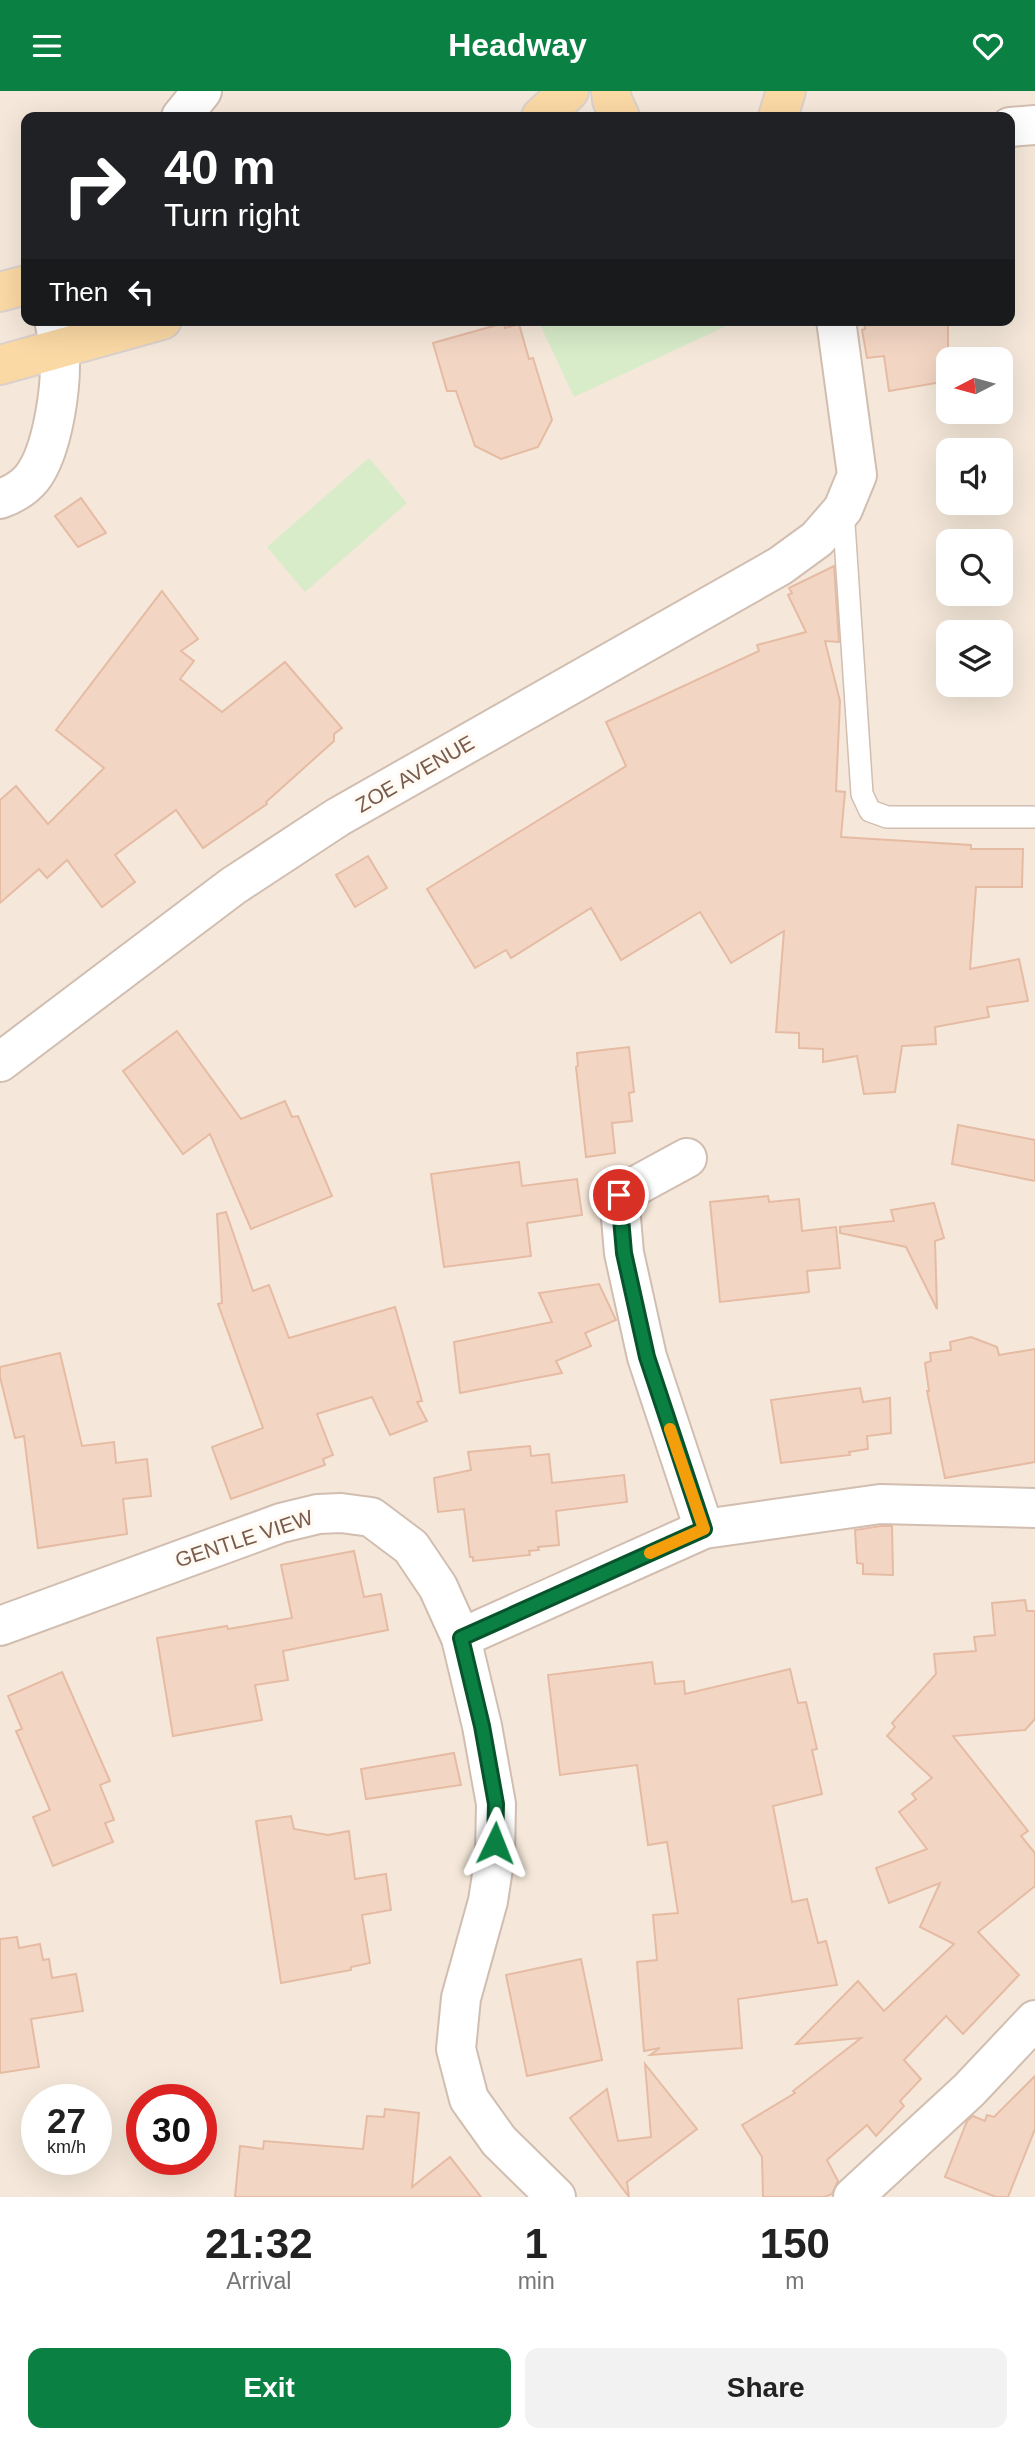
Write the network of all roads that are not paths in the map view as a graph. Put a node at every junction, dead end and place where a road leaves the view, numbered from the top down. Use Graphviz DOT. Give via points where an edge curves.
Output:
graph roads {
  1 [pos="202,91"];
  2 [pos="569,91"];
  3 [pos="611,91"];
  4 [pos="786,91"];
  5 [pos="185,112"];
  6 [pos="546,112"];
  7 [pos="618,112"];
  8 [pos="780,112"];
  9 [pos="1035,125"];
  10 [pos="1015,127"];
  11 [pos="21,286"];
  12 [pos="0,292"];
  13 [pos="117,326"];
  14 [pos="837,326"];
  15 [pos="57,334"];
  16 [pos="0,365"];
  17 [pos="0,499"];
  18 [pos="843,509"];
  19 [pos="1035,817"];
  20 [pos="0,1062"];
  21 [pos="687,1158"];
  22 [pos="1035,1508"];
  23 [pos="704,1529"];
  24 [pos="0,1626"];
  25 [pos="461,1638"];
  26 [pos="1035,2020"];
  27 [pos="556,2197"];
  28 [pos="853,2197"];
  1 -- 5 [label="street"];
  2 -- 6 [label="main road"];
  3 -- 7 [label="main road"];
  4 -- 8 [label="main road"];
  9 -- 10 [label="street"];
  11 -- 12 [label="main road"];
  13 -- 15 [label="main road"];
  14 -- 18 [label="street, ZOE AVENUE" via="857,475"];
  15 -- 16 [label="main road"];
  15 -- 17 [label="street" via="57,397 49,445 31,479"];
  18 -- 19 [label="lane, ZOE AVENUE" via="862,794 870,811 887,817"];
  18 -- 20 [label="street, ZOE AVENUE" via="817,539 780,566 338,817 233,886"];
  21 -- 23 [label="street" via="619,1195 624,1253 647,1357"];
  22 -- 23 [label="street" via="880,1504"];
  23 -- 25 [label="street"];
  24 -- 25 [label="street, GENTLE VIEW" via="281,1523 341,1513 371,1517 411,1547 438,1587"];
  25 -- 27 [label="street, GENTLE VIEW" via="496,1804 488,1901 461,1998 456,2049 469,2099 499,2141"];
  26 -- 28 [label="street" via="969,2090"];
}
